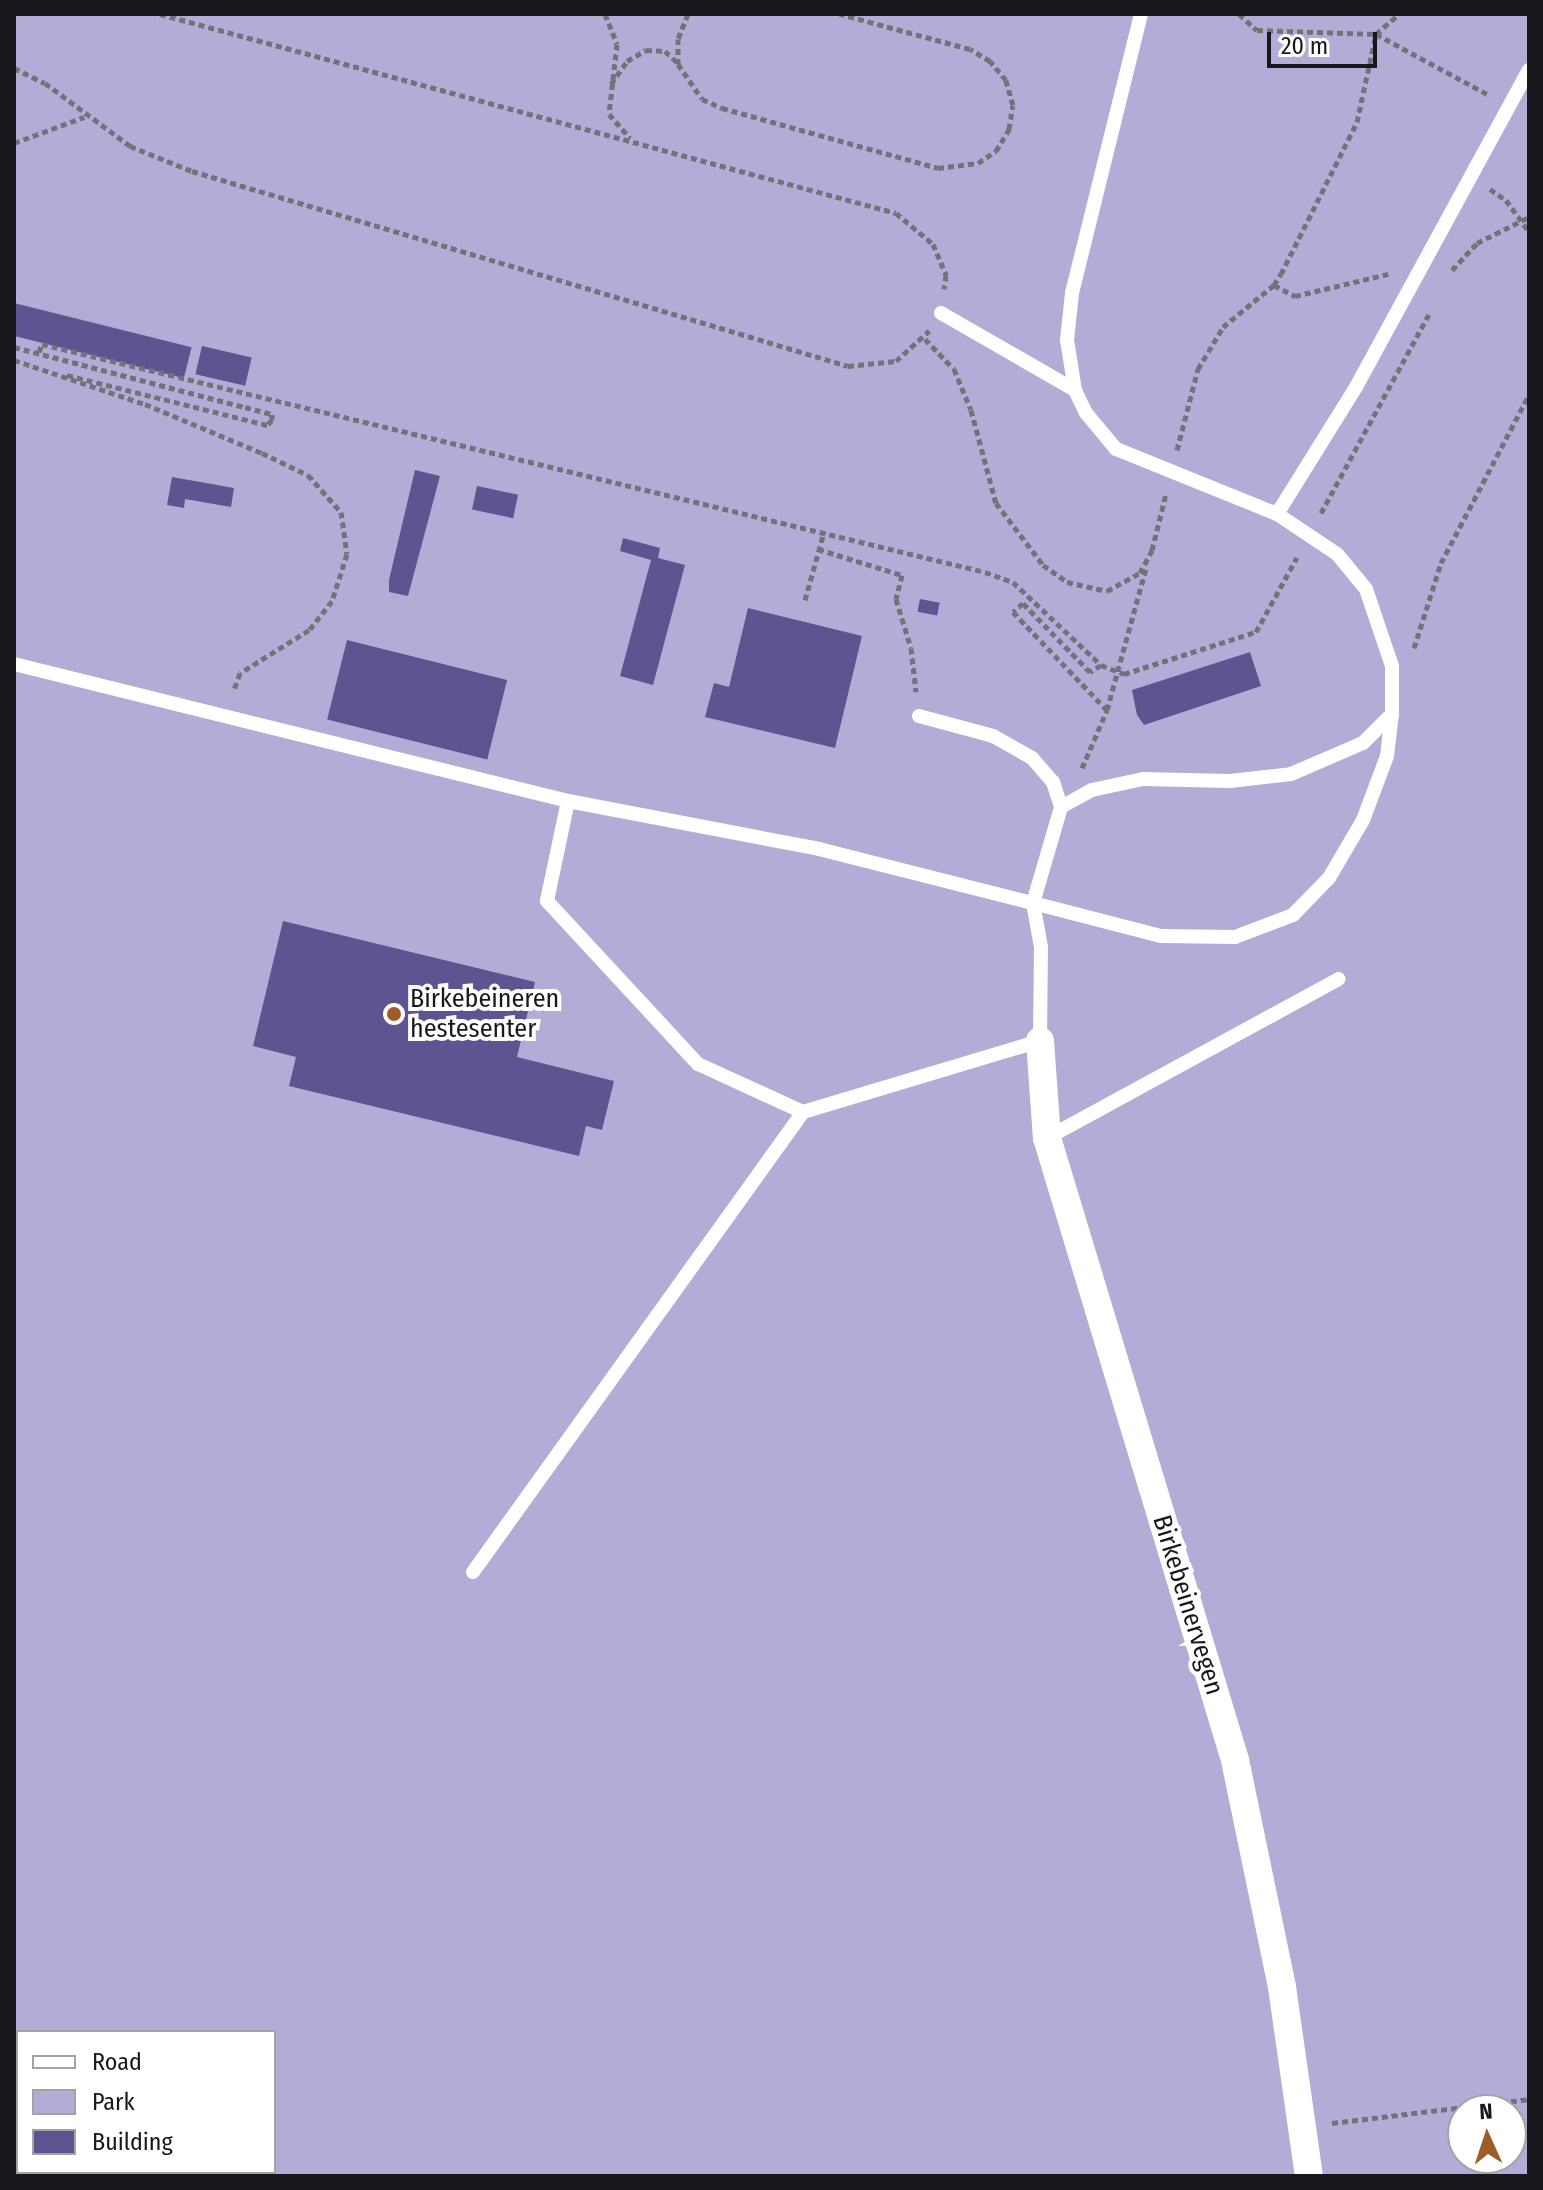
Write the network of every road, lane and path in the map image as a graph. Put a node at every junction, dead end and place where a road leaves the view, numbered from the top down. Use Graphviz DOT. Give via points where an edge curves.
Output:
graph roads {
  1 [pos="160,14"];
  2 [pos="605,14"];
  3 [pos="688,14"];
  4 [pos="840,14"];
  5 [pos="1141,14"];
  6 [pos="1239,14"];
  7 [pos="1399,14"];
  8 [pos="1376,34"];
  9 [pos="678,64"];
  10 [pos="14,68"];
  11 [pos="1529,70"];
  12 [pos="609,86"];
  13 [pos="1476,89"];
  14 [pos="84,117"];
  15 [pos="632,140"];
  16 [pos="14,143"];
  17 [pos="1473,176"];
  18 [pos="1529,217"];
  19 [pos="1529,232"];
  20 [pos="1424,265"];
  21 [pos="1448,278"];
  22 [pos="1274,285"];
  23 [pos="1435,303"];
  24 [pos="941,313"];
  25 [pos="925,339"];
  26 [pos="14,347"];
  27 [pos="39,352"];
  28 [pos="14,360"];
  29 [pos="43,370"];
  30 [pos="1075,390"];
  31 [pos="1529,395"];
  32 [pos="1190,400"];
  33 [pos="1277,514"];
  34 [pos="1317,521"];
  35 [pos="824,532"];
  36 [pos="818,549"];
  37 [pos="1302,549"];
  38 [pos="1152,550"];
  39 [pos="1148,561"];
  40 [pos="805,600"];
  41 [pos="1412,654"];
  42 [pos="14,664"];
  43 [pos="1101,665"];
  44 [pos="1107,710"];
  45 [pos="1392,714"];
  46 [pos="224,716"];
  47 [pos="919,716"];
  48 [pos="568,801"];
  49 [pos="1061,807"];
  50 [pos="1033,903"];
  51 [pos="1339,979"];
  52 [pos="1040,1041"];
  53 [pos="803,1112"];
  54 [pos="1047,1138"];
  55 [pos="473,1572"];
  56 [pos="1529,2099"];
  57 [pos="1304,2127"];
  58 [pos="1309,2176"];
  1 -- 15 [label="path"];
  2 -- 12 [label="path" via="617,44"];
  3 -- 9 [label="path" via="678,39"];
  4 -- 9 [label="path" via="970,49 990,61 1006,80 1013,105 1009,129 996,151 957,168 923,164 722,108 694,91"];
  5 -- 30 [label="lane" via="1072,293 1067,340"];
  6 -- 8 [label="path" via="1257,30"];
  7 -- 8 [label="path"];
  8 -- 13 [label="path"];
  8 -- 22 [label="path" via="1357,122"];
  9 -- 12 [label="path" via="665,51 646,50 627,61"];
  10 -- 14 [label="path" via="45,83"];
  11 -- 17 [label="lane"];
  12 -- 15 [label="path" via="609,114"];
  14 -- 16 [label="path"];
  14 -- 25 [label="path" via="130,146 192,171 848,366 896,361"];
  15 -- 24 [label="path" via="896,213 933,244 946,275"];
  17 -- 19 [label="path" via="1506,200"];
  17 -- 20 [label="lane"];
  18 -- 21 [label="path" via="1477,243"];
  20 -- 22 [label="path" via="1295,296"];
  20 -- 33 [label="lane"];
  22 -- 32 [label="path" via="1223,327 1198,369"];
  23 -- 34 [label="path"];
  24 -- 25 [label="path"];
  24 -- 30 [label="lane"];
  25 -- 39 [label="path" via="954,369 996,503 1043,565 1078,586 1107,591 1140,573"];
  26 -- 27 [label="path"];
  27 -- 29 [label="path" via="272,414 267,425"];
  27 -- 35 [label="path" via="42,344"];
  28 -- 29 [label="path"];
  29 -- 46 [label="path" via="145,404 262,453 308,475 341,512 347,554 332,601 309,630 240,673"];
  30 -- 33 [label="lane" via="1086,413 1116,449 1135,461"];
  31 -- 41 [label="path" via="1441,563"];
  33 -- 45 [label="lane" via="1337,554 1366,589 1392,666"];
  35 -- 36 [label="path"];
  35 -- 43 [label="path" via="1013,582"];
  36 -- 40 [label="path"];
  36 -- 47 [label="path" via="902,575 896,599 911,648"];
  37 -- 43 [label="path" via="1256,632 1124,674"];
  38 -- 39 [label="path"];
  39 -- 44 [label="path"];
  42 -- 46 [label="lane"];
  43 -- 44 [label="path" via="1090,672 1023,603 1013,612"];
  44 -- 49 [label="path"];
  45 -- 49 [label="lane" via="1363,743 1291,774 1230,781 1143,779 1092,790"];
  45 -- 50 [label="lane" via="1387,756 1363,820 1329,878 1293,915 1235,937 1161,936"];
  46 -- 48 [label="lane"];
  47 -- 49 [label="lane" via="993,736 1032,758 1053,782"];
  48 -- 50 [label="lane" via="819,849"];
  48 -- 53 [label="lane" via="547,901 698,1064"];
  49 -- 50 [label="lane"];
  50 -- 52 [label="lane" via="1041,947"];
  51 -- 54 [label="lane"];
  52 -- 53 [label="lane"];
  52 -- 54 [label="street, Birkebeinervegen"];
  53 -- 55 [label="lane"];
  54 -- 57 [label="street, Birkebeinervegen" via="1235,1760 1282,1987"];
  56 -- 57 [label="path"];
  57 -- 58 [label="street, Birkebeinervegen"];
}
